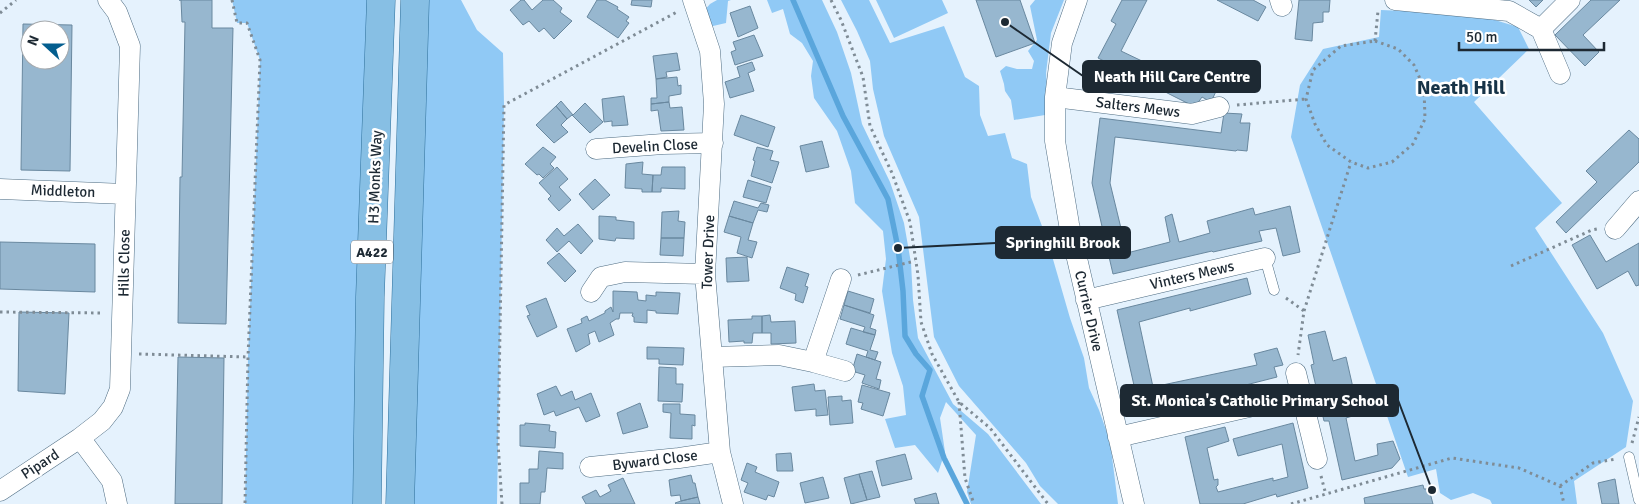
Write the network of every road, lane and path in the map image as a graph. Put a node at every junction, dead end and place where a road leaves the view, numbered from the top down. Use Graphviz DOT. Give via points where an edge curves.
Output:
graph roads {
  1 [pos="16,0"];
  2 [pos="108,0"];
  3 [pos="232,0"];
  4 [pos="382,0"];
  5 [pos="415,0"];
  6 [pos="831,0"];
  7 [pos="1077,0"];
  8 [pos="1570,0"];
  9 [pos="694,2"];
  10 [pos="1387,4"];
  11 [pos="0,13"];
  12 [pos="1541,29"];
  13 [pos="1375,41"];
  14 [pos="1560,74"];
  15 [pos="1055,97"];
  16 [pos="1306,99"];
  17 [pos="1219,106"];
  18 [pos="713,143"];
  19 [pos="596,149"];
  20 [pos="1351,162"];
  21 [pos="0,189"];
  22 [pos="125,194"];
  23 [pos="1639,201"];
  24 [pos="1615,228"];
  25 [pos="1265,258"];
  26 [pos="916,261"];
  27 [pos="1511,266"];
  28 [pos="705,274"];
  29 [pos="841,279"];
  30 [pos="1274,290"];
  31 [pos="591,292"];
  32 [pos="1086,300"];
  33 [pos="1304,311"];
  34 [pos="0,312"];
  35 [pos="122,313"];
  36 [pos="121,354"];
  37 [pos="248,356"];
  38 [pos="712,357"];
  39 [pos="813,362"];
  40 [pos="844,371"];
  41 [pos="1296,373"];
  42 [pos="1302,396"];
  43 [pos="959,402"];
  44 [pos="1639,418"];
  45 [pos="1118,437"];
  46 [pos="80,438"];
  47 [pos="720,452"];
  48 [pos="1628,457"];
  49 [pos="1317,459"];
  50 [pos="590,467"];
  51 [pos="1560,486"];
  52 [pos="0,491"];
  53 [pos="1639,500"];
  54 [pos="117,504"];
  55 [pos="245,504"];
  56 [pos="367,504"];
  57 [pos="400,504"];
  58 [pos="502,504"];
  59 [pos="733,504"];
  60 [pos="974,504"];
  61 [pos="1048,504"];
  62 [pos="1134,504"];
  63 [pos="1291,504"];
  64 [pos="1564,504"];
  1 -- 11 [label="path"];
  2 -- 22 [label="street, Hills Close" via="117,12 130,46"];
  3 -- 37 [label="path" via="237,22 247,23 260,60"];
  4 -- 56 [label="main road, H3 Monks Way / A422" via="370,297"];
  5 -- 57 [label="main road, A422"];
  6 -- 26 [label="path" via="863,76 870,126 910,222"];
  7 -- 15 [label="street, Currier Drive" via="1062,43"];
  8 -- 12 [label="street"];
  9 -- 18 [label="street, Tower Drive" via="710,51"];
  9 -- 58 [label="path" via="504,104 498,443"];
  10 -- 12 [label="street" via="1509,10"];
  10 -- 13 [label="path"];
  12 -- 14 [label="street"];
  13 -- 16 [label="path" via="1341,46 1313,70"];
  13 -- 20 [label="path" via="1398,49 1414,65 1424,88 1425,119 1414,144 1392,162 1368,168"];
  15 -- 17 [label="street, Salters Mews" via="1192,114"];
  15 -- 32 [label="street, Currier Drive" via="1055,141"];
  16 -- 17 [label="path"];
  16 -- 20 [label="path" via="1314,124 1327,145"];
  18 -- 19 [label="street, Develin Close"];
  18 -- 28 [label="street, Tower Drive"];
  20 -- 33 [label="path"];
  21 -- 22 [label="street, Middleton"];
  22 -- 35 [label="street, Hills Close"];
  23 -- 24 [label="street"];
  24 -- 27 [label="path" via="1592,230"];
  25 -- 30 [label="lane, Vinters Mews"];
  25 -- 32 [label="street, Vinters Mews"];
  26 -- 29 [label="path"];
  26 -- 43 [label="path" via="921,322 932,354"];
  28 -- 31 [label="street" via="625,272 602,277"];
  28 -- 38 [label="street, Tower Drive"];
  29 -- 39 [label="street"];
  30 -- 33 [label="path"];
  32 -- 45 [label="street, Currier Drive"];
  33 -- 41 [label="path"];
  34 -- 35 [label="path"];
  35 -- 36 [label="street, Hills Close"];
  36 -- 37 [label="path"];
  36 -- 46 [label="street, Hills Close" via="120,389 113,407 102,421"];
  37 -- 55 [label="path"];
  38 -- 39 [label="street" via="779,355"];
  38 -- 47 [label="street, Tower Drive"];
  39 -- 40 [label="street"];
  41 -- 42 [label="street"];
  42 -- 45 [label="street"];
  42 -- 49 [label="street"];
  43 -- 60 [label="path" via="965,478"];
  43 -- 61 [label="path" via="990,428"];
  44 -- 48 [label="path"];
  45 -- 62 [label="street, Currier Drive"];
  46 -- 52 [label="street, Pipard"];
  46 -- 54 [label="street" via="112,482"];
  47 -- 50 [label="street, Byward Close"];
  47 -- 59 [label="street, Tower Drive"];
  48 -- 51 [label="path" via="1593,463"];
  48 -- 53 [label="lane"];
  51 -- 63 [label="path" via="1519,468 1452,458"];
  51 -- 64 [label="path"];
}
